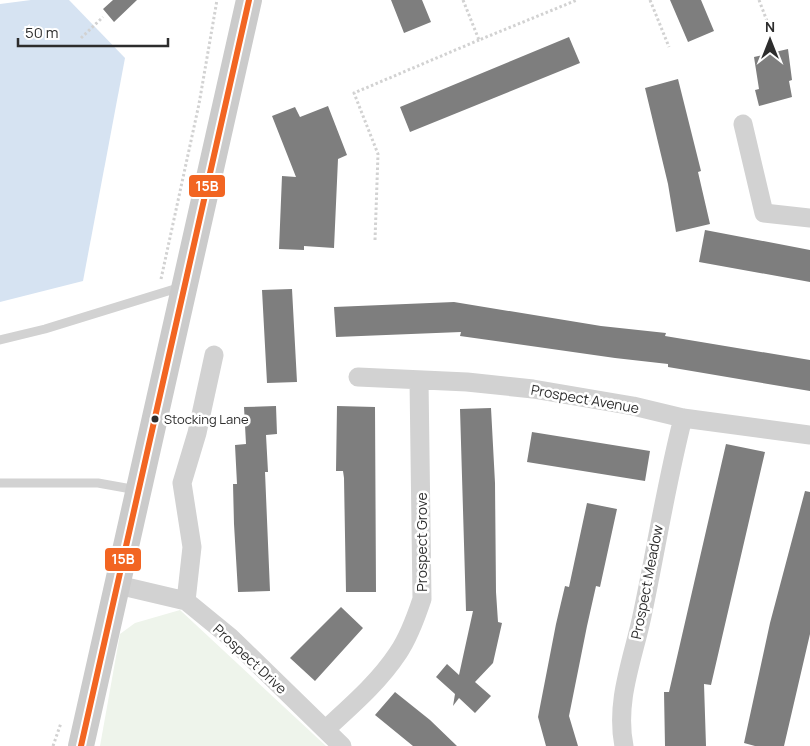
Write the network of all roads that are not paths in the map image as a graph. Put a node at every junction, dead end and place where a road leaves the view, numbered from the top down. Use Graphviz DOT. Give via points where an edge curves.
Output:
graph roads {
  1 [pos="249,0"];
  2 [pos="743,124"];
  3 [pos="810,218"];
  4 [pos="184,287"];
  5 [pos="0,340"];
  6 [pos="214,356"];
  7 [pos="358,377"];
  8 [pos="419,380"];
  9 [pos="683,418"];
  10 [pos="810,435"];
  11 [pos="0,483"];
  12 [pos="139,490"];
  13 [pos="118,585"];
  14 [pos="186,601"];
  15 [pos="326,729"];
  16 [pos="81,746"];
  17 [pos="342,746"];
  18 [pos="624,746"];
  1 -- 4 [label="main road"];
  2 -- 3 [label="street" via="764,213"];
  4 -- 5 [label="lane"];
  4 -- 12 [label="main road"];
  6 -- 14 [label="street" via="182,483 192,547"];
  7 -- 8 [label="street, Prospect Avenue"];
  8 -- 9 [label="street, Prospect Avenue" via="534,390 633,406"];
  8 -- 15 [label="street, Prospect Grove" via="422,600 399,652 376,681"];
  9 -- 10 [label="street, Prospect Avenue"];
  9 -- 18 [label="street, Prospect Meadow" via="666,484 642,617 621,701"];
  11 -- 12 [label="lane" via="98,483"];
  12 -- 13 [label="main road"];
  13 -- 14 [label="street, Prospect Drive"];
  13 -- 16 [label="main road"];
  14 -- 15 [label="street, Prospect Drive" via="230,637"];
  15 -- 17 [label="street, Prospect Drive"];
}
